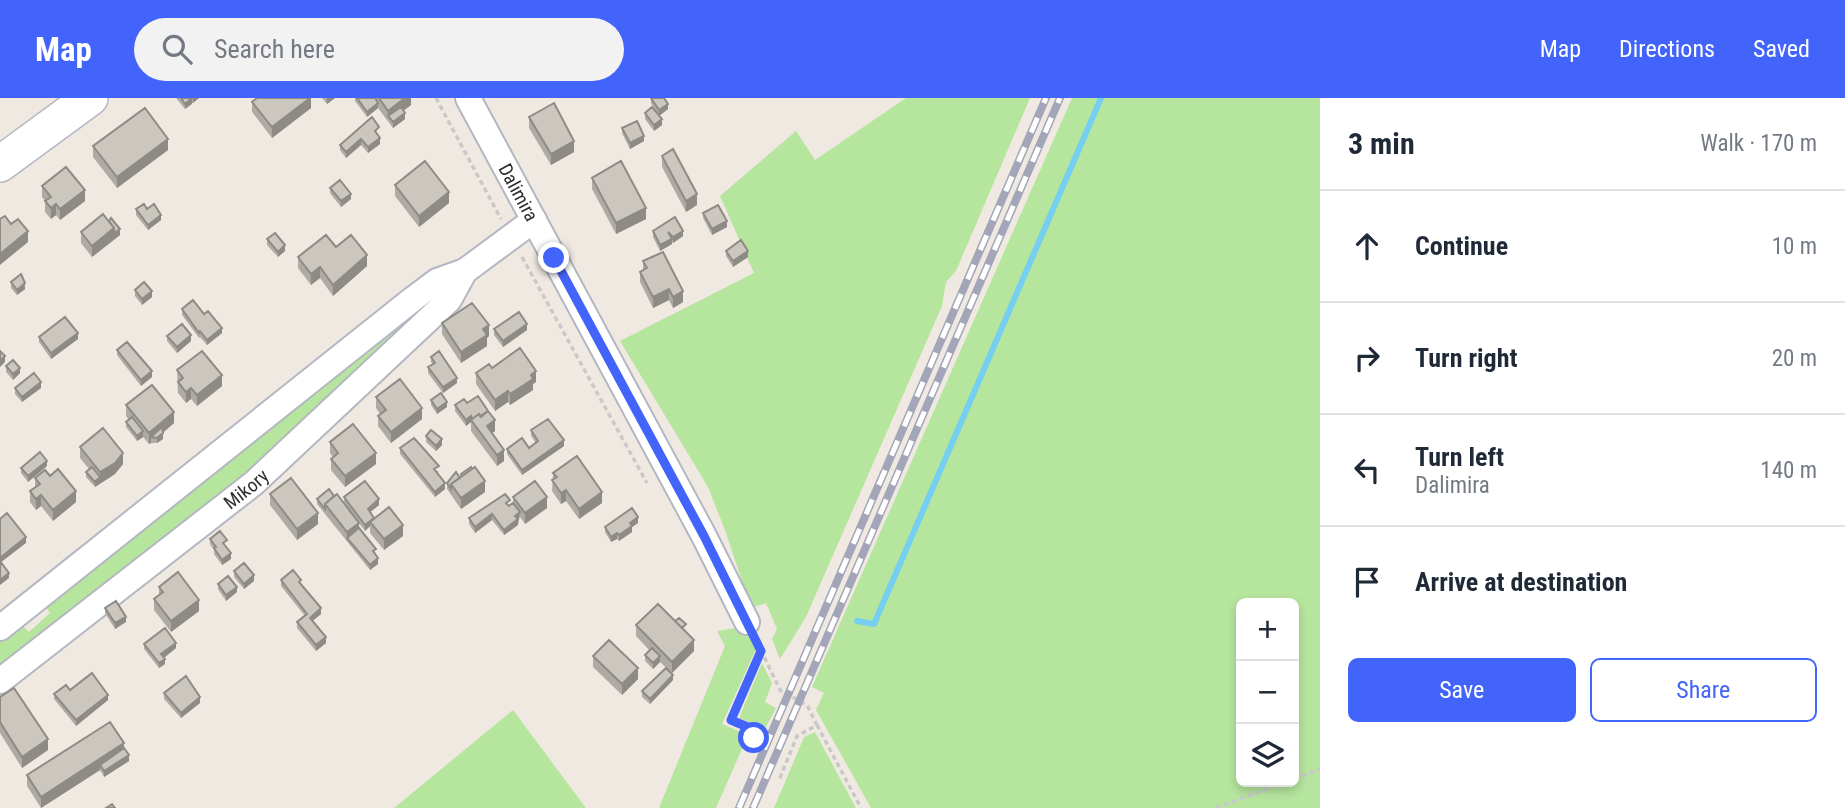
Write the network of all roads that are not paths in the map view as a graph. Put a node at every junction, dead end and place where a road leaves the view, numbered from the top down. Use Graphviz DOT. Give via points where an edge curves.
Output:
graph roads {
  1 [pos="90,98"];
  2 [pos="468,98"];
  3 [pos="0,164"];
  4 [pos="534,220"];
  5 [pos="465,271"];
  6 [pos="747,622"];
  7 [pos="0,628"];
  8 [pos="0,681"];
  1 -- 3 [label="main road"];
  2 -- 4 [label="street, Dalimira"];
  4 -- 5 [label="street, Mikory"];
  4 -- 6 [label="street, Dalimira"];
  5 -- 7 [label="street, Mikory" via="437,281 413,299"];
  5 -- 8 [label="street, Mikory" via="449,300 254,483"];
}
